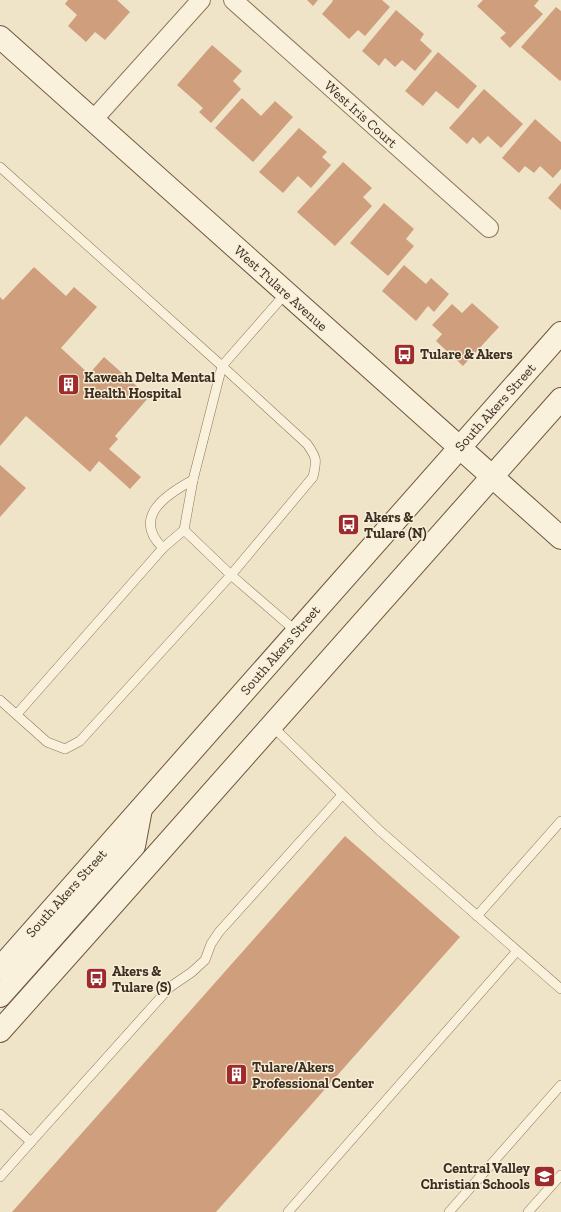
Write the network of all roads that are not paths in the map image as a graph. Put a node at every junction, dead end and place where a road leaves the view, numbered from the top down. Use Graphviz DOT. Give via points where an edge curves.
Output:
graph roads {
  1 [pos="202,0"];
  2 [pos="233,0"];
  3 [pos="0,37"];
  4 [pos="93,120"];
  5 [pos="0,167"];
  6 [pos="489,228"];
  7 [pos="286,293"];
  8 [pos="561,333"];
  9 [pos="222,366"];
  10 [pos="561,399"];
  11 [pos="459,448"];
  12 [pos="492,477"];
  13 [pos="194,480"];
  14 [pos="184,530"];
  15 [pos="561,538"];
  16 [pos="163,548"];
  17 [pos="231,574"];
  18 [pos="297,632"];
  19 [pos="0,700"];
  20 [pos="17,714"];
  21 [pos="272,726"];
  22 [pos="342,794"];
  23 [pos="141,809"];
  24 [pos="561,820"];
  25 [pos="477,916"];
  26 [pos="517,950"];
  27 [pos="0,968"];
  28 [pos="561,989"];
  29 [pos="0,996"];
  30 [pos="0,1031"];
  31 [pos="561,1085"];
  32 [pos="0,1114"];
  33 [pos="31,1142"];
  34 [pos="561,1175"];
  35 [pos="0,1177"];
  36 [pos="288,1212"];
  37 [pos="449,1212"];
  38 [pos="528,1212"];
  1 -- 4 [label="street"];
  2 -- 6 [label="street, West Iris Court"];
  3 -- 4 [label="main road, West Tulare Avenue"];
  4 -- 7 [label="main road, West Tulare Avenue"];
  5 -- 9 [label="lane"];
  7 -- 9 [label="lane"];
  7 -- 11 [label="main road, West Tulare Avenue"];
  8 -- 11 [label="main road, South Akers Street"];
  9 -- 13 [label="lane"];
  9 -- 17 [label="lane" via="307,444 316,462 313,477"];
  10 -- 12 [label="main road"];
  11 -- 12 [label="main road, West Tulare Avenue"];
  11 -- 18 [label="main road, South Akers Street"];
  12 -- 15 [label="main road, West Tulare Avenue"];
  12 -- 21 [label="main road"];
  13 -- 14 [label="lane"];
  13 -- 16 [label="lane" via="165,497 154,512 152,532"];
  14 -- 16 [label="lane"];
  14 -- 17 [label="lane"];
  16 -- 20 [label="lane"];
  17 -- 18 [label="lane"];
  17 -- 20 [label="lane" via="80,741 66,749 47,742"];
  18 -- 23 [label="main road, South Akers Street"];
  19 -- 20 [label="lane"];
  21 -- 22 [label="lane"];
  21 -- 30 [label="main road"];
  22 -- 25 [label="lane" via="378,830"];
  22 -- 33 [label="lane" via="219,932 205,960 170,987"];
  23 -- 27 [label="main road, South Akers Street"];
  23 -- 29 [label="main road" via="134,846"];
  24 -- 25 [label="lane"];
  25 -- 26 [label="lane"];
  26 -- 28 [label="lane"];
  26 -- 36 [label="lane"];
  31 -- 37 [label="lane"];
  32 -- 33 [label="lane"];
  33 -- 35 [label="lane"];
  34 -- 38 [label="lane"];
}
